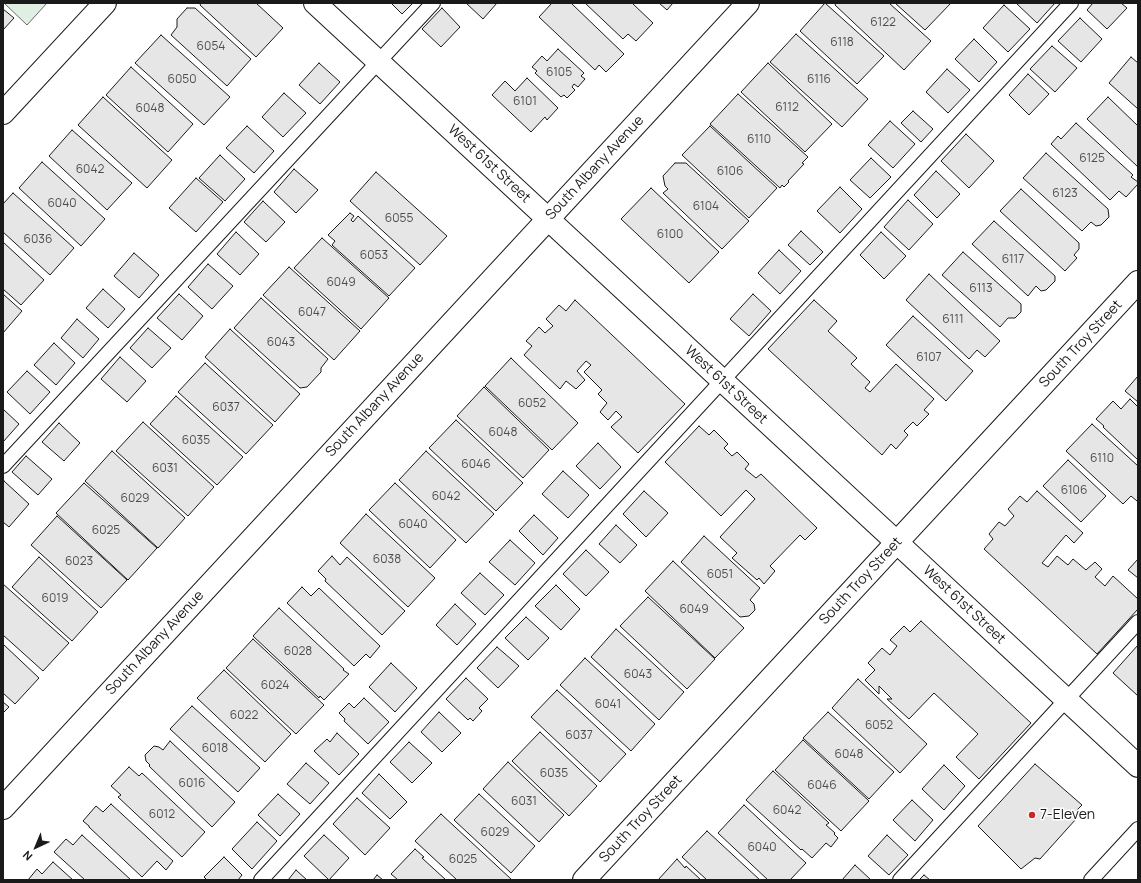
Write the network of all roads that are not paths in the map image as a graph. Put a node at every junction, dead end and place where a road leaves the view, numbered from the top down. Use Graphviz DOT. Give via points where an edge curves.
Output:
graph roads {
  1 [pos="105,3"];
  2 [pos="315,3"];
  3 [pos="433,3"];
  4 [pos="748,3"];
  5 [pos="1071,3"];
  6 [pos="378,62"];
  7 [pos="3,113"];
  8 [pos="548,219"];
  9 [pos="1138,282"];
  10 [pos="722,381"];
  11 [pos="3,466"];
  12 [pos="897,542"];
  13 [pos="1138,622"];
  14 [pos="1066,699"];
  15 [pos="1138,766"];
  16 [pos="3,808"];
  17 [pos="1138,829"];
  18 [pos="261,880"];
  19 [pos="584,880"];
  20 [pos="900,880"];
  21 [pos="1091,880"];
  1 -- 7 [label="street"];
  2 -- 6 [label="street, West 61st Street"];
  3 -- 6 [label="lane"];
  4 -- 8 [label="street, South Albany Avenue"];
  5 -- 10 [label="lane"];
  6 -- 8 [label="street, West 61st Street"];
  6 -- 11 [label="lane"];
  8 -- 10 [label="street, West 61st Street"];
  8 -- 16 [label="street, South Albany Avenue"];
  9 -- 12 [label="street, South Troy Street"];
  10 -- 12 [label="street, West 61st Street"];
  10 -- 18 [label="lane"];
  12 -- 14 [label="street, West 61st Street"];
  12 -- 19 [label="street, South Troy Street"];
  13 -- 14 [label="lane"];
  14 -- 15 [label="street, West 61st Street"];
  14 -- 20 [label="lane"];
  17 -- 21 [label="lane"];
}
